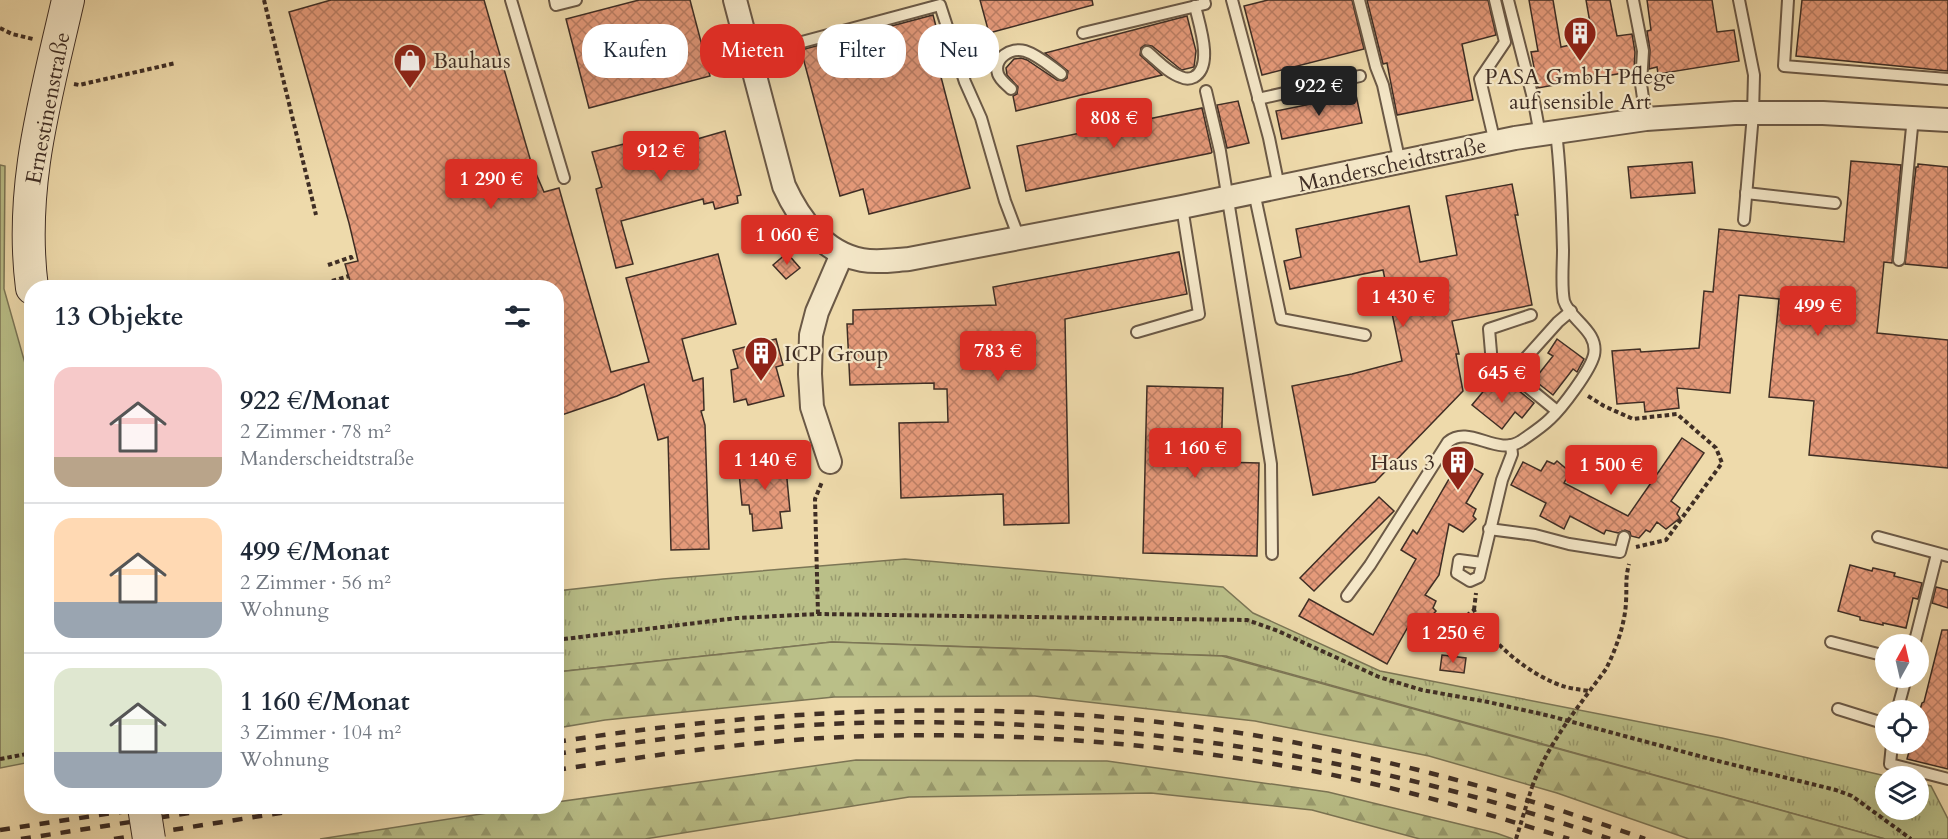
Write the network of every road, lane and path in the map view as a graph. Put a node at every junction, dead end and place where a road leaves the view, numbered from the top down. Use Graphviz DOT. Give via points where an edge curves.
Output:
graph roads {
  1 [pos="68,0"];
  2 [pos="264,0"];
  3 [pos="511,0"];
  4 [pos="555,0"];
  5 [pos="576,0"];
  6 [pos="735,0"];
  7 [pos="1232,0"];
  8 [pos="1359,0"];
  9 [pos="1495,0"];
  10 [pos="1508,0"];
  11 [pos="1633,0"];
  12 [pos="1739,0"];
  13 [pos="1788,0"];
  14 [pos="1200,3"];
  15 [pos="741,24"];
  16 [pos="0,28"];
  17 [pos="1083,33"];
  18 [pos="805,41"];
  19 [pos="57,46"];
  20 [pos="1147,52"];
  21 [pos="176,63"];
  22 [pos="1061,75"];
  23 [pos="1360,76"];
  24 [pos="756,78"];
  25 [pos="50,79"];
  26 [pos="1948,79"];
  27 [pos="1011,89"];
  28 [pos="1206,91"];
  29 [pos="1258,99"];
  30 [pos="1753,114"];
  31 [pos="1913,117"];
  32 [pos="1646,119"];
  33 [pos="1948,120"];
  34 [pos="1548,133"];
  35 [pos="1495,142"];
  36 [pos="1400,163"];
  37 [pos="564,178"];
  38 [pos="1279,187"];
  39 [pos="1254,192"];
  40 [pos="1746,193"];
  41 [pos="1227,198"];
  42 [pos="1835,203"];
  43 [pos="1182,207"];
  44 [pos="316,215"];
  45 [pos="1744,220"];
  46 [pos="1019,238"];
  47 [pos="842,254"];
  48 [pos="1899,260"];
  49 [pos="353,262"];
  50 [pos="328,265"];
  51 [pos="349,276"];
  52 [pos="32,280"];
  53 [pos="335,280"];
  54 [pos="1571,311"];
  55 [pos="1531,315"];
  56 [pos="1137,332"];
  57 [pos="1365,335"];
  58 [pos="1520,370"];
  59 [pos="1575,387"];
  60 [pos="1557,411"];
  61 [pos="1511,445"];
  62 [pos="830,462"];
  63 [pos="1490,529"];
  64 [pos="1624,537"];
  65 [pos="1878,537"];
  66 [pos="1272,554"];
  67 [pos="1943,555"];
  68 [pos="1482,563"];
  69 [pos="1347,596"];
  70 [pos="818,614"];
  71 [pos="1918,634"];
  72 [pos="564,639"];
  73 [pos="1831,642"];
  74 [pos="1426,649"];
  75 [pos="1875,653"];
  76 [pos="1590,691"];
  77 [pos="1838,709"];
  78 [pos="1875,721"];
  79 [pos="1567,722"];
  80 [pos="24,754"];
  81 [pos="1891,754"];
  82 [pos="0,759"];
  83 [pos="1948,779"];
  84 [pos="145,814"];
  85 [pos="149,839"];
  86 [pos="1516,839"];
  87 [pos="1911,839"];
  1 -- 19 [label="main road, Ernestinenstraße"];
  2 -- 44 [label="path"];
  3 -- 37 [label="lane"];
  4 -- 5 [label="lane" via="556,5"];
  6 -- 15 [label="street, Manderscheidtstraße"];
  7 -- 29 [label="lane"];
  8 -- 36 [label="lane"];
  9 -- 35 [label="lane" via="1505,42 1480,79"];
  10 -- 34 [label="lane" via="1534,102"];
  11 -- 32 [label="lane" via="1642,51"];
  12 -- 30 [label="lane" via="1754,75"];
  13 -- 26 [label="lane" via="1784,66"];
  14 -- 17 [label="lane"];
  14 -- 20 [label="lane" via="1198,21 1205,56 1202,69 1188,79"];
  16 -- 19 [label="path"];
  18 -- 46 [label="lane" via="940,5"];
  19 -- 25 [label="main road, Ernestinenstraße"];
  21 -- 25 [label="path" via="79,85"];
  22 -- 27 [label="lane" via="1035,55 1010,51 1000,60 998,73"];
  23 -- 29 [label="lane"];
  24 -- 47 [label="street, Manderscheidtstraße" via="784,186 793,206 823,241"];
  25 -- 52 [label="main road, Ernestinenstraße" via="32,172"];
  28 -- 41 [label="lane"];
  29 -- 38 [label="lane"];
  30 -- 31 [label="street, Manderscheidtstraße"];
  30 -- 32 [label="street, Manderscheidtstraße"];
  30 -- 40 [label="lane"];
  31 -- 33 [label="street, Manderscheidtstraße"];
  31 -- 48 [label="lane"];
  32 -- 34 [label="street, Manderscheidtstraße"];
  34 -- 35 [label="street, Manderscheidtstraße"];
  34 -- 54 [label="lane" via="1562,173 1564,300"];
  35 -- 36 [label="street, Manderscheidtstraße"];
  36 -- 38 [label="street, Manderscheidtstraße"];
  38 -- 39 [label="street, Manderscheidtstraße"];
  39 -- 41 [label="street, Manderscheidtstraße"];
  39 -- 57 [label="lane" via="1281,319"];
  40 -- 42 [label="lane"];
  40 -- 45 [label="lane"];
  41 -- 43 [label="street, Manderscheidtstraße"];
  41 -- 66 [label="lane" via="1271,464"];
  43 -- 46 [label="street, Manderscheidtstraße"];
  43 -- 56 [label="lane" via="1199,314"];
  46 -- 47 [label="street, Manderscheidtstraße" via="892,261 862,260"];
  47 -- 62 [label="street" via="811,335 812,407"];
  49 -- 50 [label="path" via="351,257"];
  51 -- 53 [label="path"];
  54 -- 58 [label="lane" via="1523,361"];
  54 -- 59 [label="lane" via="1588,332 1595,351"];
  55 -- 58 [label="lane" via="1489,329 1492,364"];
  58 -- 60 [label="lane" via="1518,379"];
  59 -- 60 [label="lane"];
  59 -- 76 [label="path" via="1633,419 1677,414 1716,448 1722,463 1666,540 1634,548 1625,579 1624,618 1612,657"];
  60 -- 61 [label="lane" via="1531,434"];
  61 -- 63 [label="lane" via="1512,454"];
  61 -- 69 [label="lane" via="1463,436 1450,440"];
  62 -- 70 [label="path" via="815,499"];
  63 -- 64 [label="lane" via="1620,552"];
  63 -- 68 [label="lane"];
  65 -- 67 [label="lane"];
  67 -- 71 [label="lane"];
  70 -- 72 [label="path" via="737,618"];
  70 -- 79 [label="path" via="1247,620 1396,683"];
  73 -- 75 [label="lane"];
  74 -- 76 [label="path" via="1474,610 1508,653 1530,669 1565,687"];
  76 -- 79 [label="path"];
  77 -- 78 [label="lane"];
  79 -- 86 [label="path, bridge" via="1532,787"];
  79 -- 87 [label="path" via="1836,790 1860,801"];
  80 -- 82 [label="path"];
  81 -- 83 [label="lane" via="1890,764"];
  84 -- 85 [label="main road, bridge"];
}
